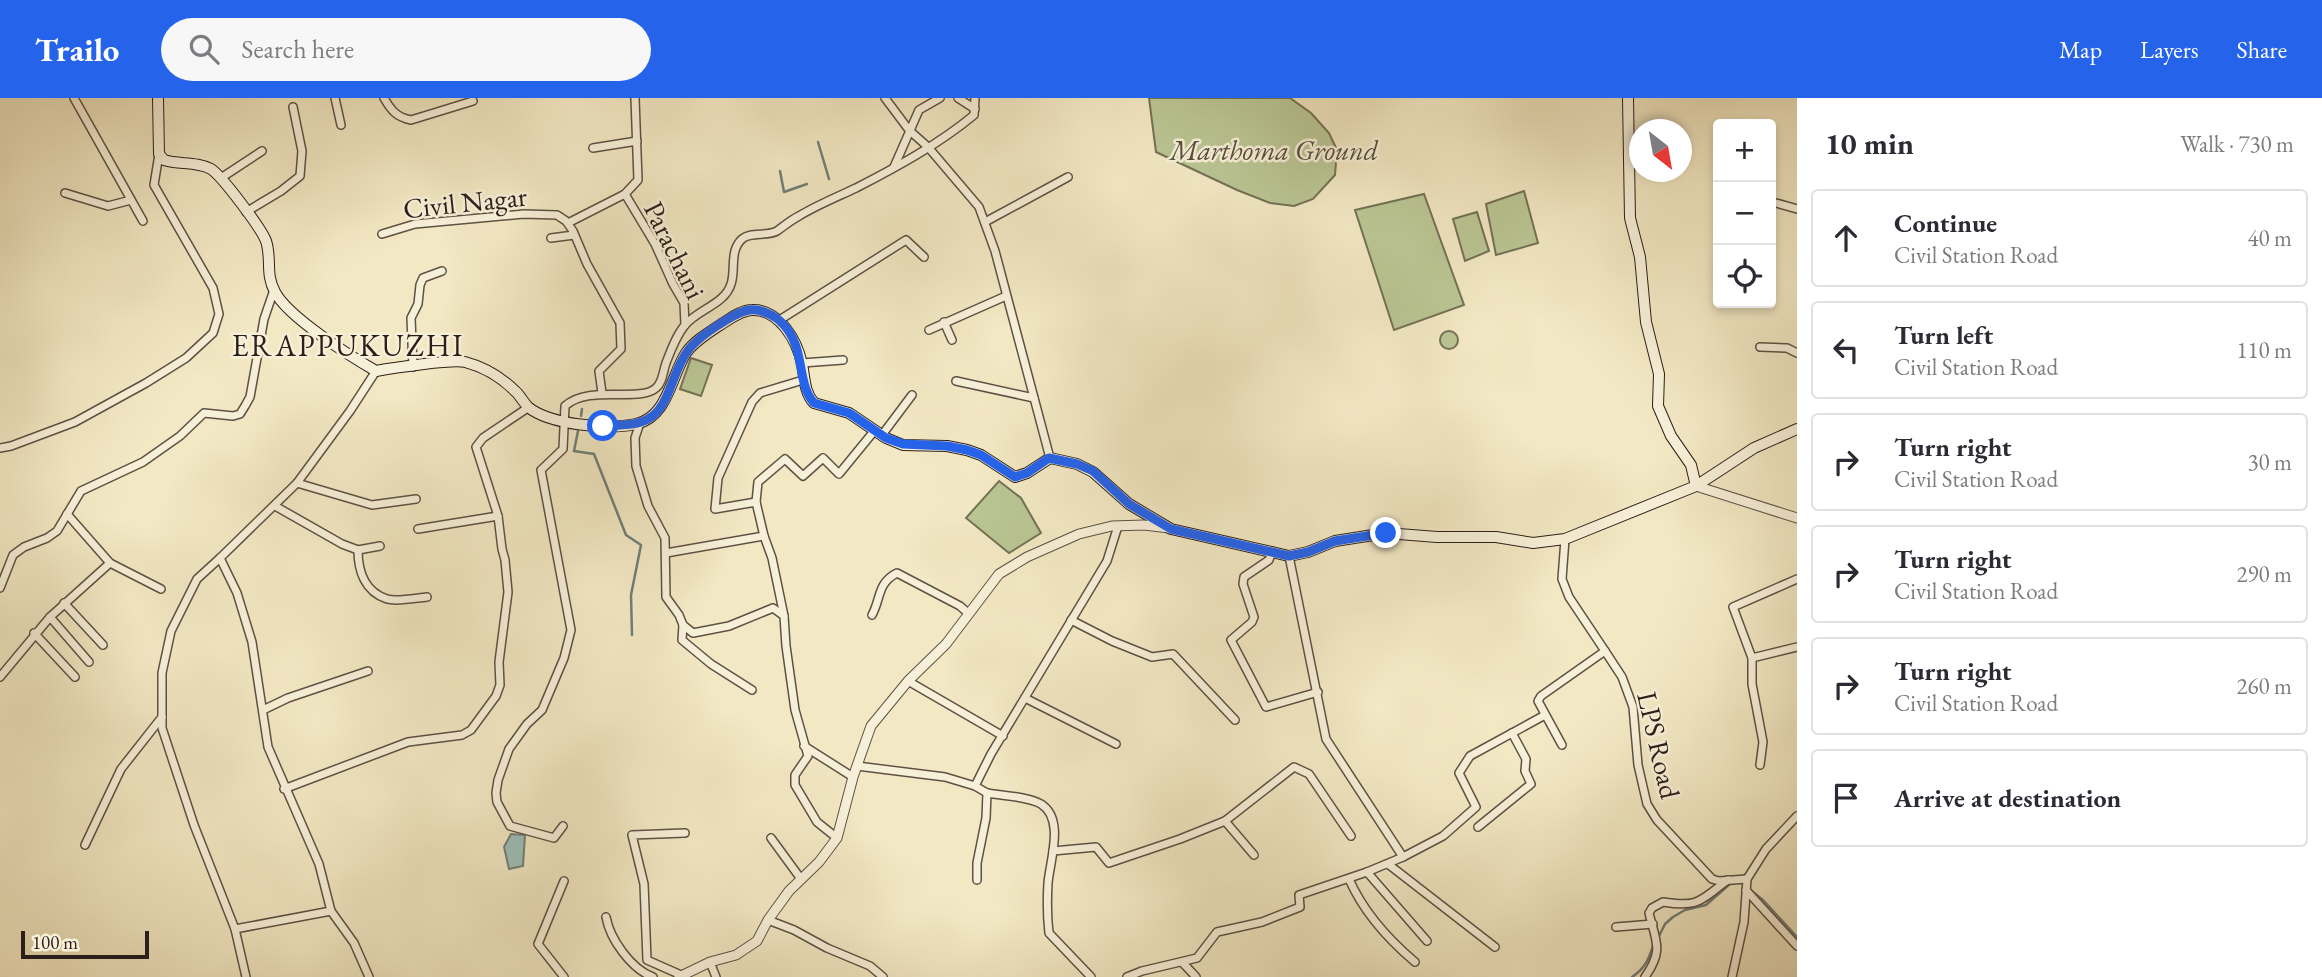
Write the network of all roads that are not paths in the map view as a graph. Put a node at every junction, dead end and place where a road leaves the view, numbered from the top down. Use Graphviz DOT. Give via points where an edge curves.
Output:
graph roads {
  1 [pos="74,98"];
  2 [pos="158,98"];
  3 [pos="335,98"];
  4 [pos="384,98"];
  5 [pos="635,98"];
  6 [pos="885,98"];
  7 [pos="940,98"];
  8 [pos="958,98"];
  9 [pos="975,98"];
  10 [pos="1628,98"];
  11 [pos="473,101"];
  12 [pos="293,107"];
  13 [pos="975,109"];
  14 [pos="341,125"];
  15 [pos="909,130"];
  16 [pos="637,141"];
  17 [pos="928,147"];
  18 [pos="593,148"];
  19 [pos="262,151"];
  20 [pos="159,154"];
  21 [pos="894,167"];
  22 [pos="1068,177"];
  23 [pos="221,178"];
  24 [pos="65,193"];
  25 [pos="625,194"];
  26 [pos="131,200"];
  27 [pos="1776,203"];
  28 [pos="1797,209"];
  29 [pos="246,212"];
  30 [pos="143,221"];
  31 [pos="985,222"];
  32 [pos="568,223"];
  33 [pos="382,234"];
  34 [pos="574,235"];
  35 [pos="551,239"];
  36 [pos="924,257"];
  37 [pos="442,271"];
  38 [pos="274,289"];
  39 [pos="1006,296"];
  40 [pos="778,321"];
  41 [pos="944,322"];
  42 [pos="685,325"];
  43 [pos="929,330"];
  44 [pos="952,340"];
  45 [pos="1760,347"];
  46 [pos="1797,353"];
  47 [pos="843,359"];
  48 [pos="802,363"];
  49 [pos="413,367"];
  50 [pos="376,371"];
  51 [pos="803,380"];
  52 [pos="956,381"];
  53 [pos="602,393"];
  54 [pos="912,395"];
  55 [pos="1034,398"];
  56 [pos="529,407"];
  57 [pos="564,421"];
  58 [pos="640,423"];
  59 [pos="1797,429"];
  60 [pos="878,432"];
  61 [pos="0,448"];
  62 [pos="1049,458"];
  63 [pos="297,483"];
  64 [pos="1696,486"];
  65 [pos="416,499"];
  66 [pos="756,502"];
  67 [pos="275,506"];
  68 [pos="67,514"];
  69 [pos="499,516"];
  70 [pos="1797,518"];
  71 [pos="1118,526"];
  72 [pos="418,529"];
  73 [pos="1171,529"];
  74 [pos="764,536"];
  75 [pos="1566,539"];
  76 [pos="380,546"];
  77 [pos="358,550"];
  78 [pos="1272,551"];
  79 [pos="666,553"];
  80 [pos="1289,556"];
  81 [pos="220,558"];
  82 [pos="110,563"];
  83 [pos="1797,579"];
  84 [pos="0,588"];
  85 [pos="160,589"];
  86 [pos="427,597"];
  87 [pos="64,603"];
  88 [pos="968,613"];
  89 [pos="872,615"];
  90 [pos="784,616"];
  91 [pos="50,617"];
  92 [pos="1071,620"];
  93 [pos="683,625"];
  94 [pos="34,633"];
  95 [pos="103,645"];
  96 [pos="1797,647"];
  97 [pos="1605,651"];
  98 [pos="1752,658"];
  99 [pos="89,662"];
  100 [pos="368,671"];
  101 [pos="0,677"];
  102 [pos="75,677"];
  103 [pos="908,681"];
  104 [pos="752,690"];
  105 [pos="1318,692"];
  106 [pos="1025,698"];
  107 [pos="263,710"];
  108 [pos="1545,715"];
  109 [pos="162,717"];
  110 [pos="1235,720"];
  111 [pos="1511,733"];
  112 [pos="1003,736"];
  113 [pos="1116,744"];
  114 [pos="1562,744"];
  115 [pos="804,746"];
  116 [pos="1760,765"];
  117 [pos="857,766"];
  118 [pos="853,777"];
  119 [pos="975,786"];
  120 [pos="284,789"];
  121 [pos="987,793"];
  122 [pos="1797,816"];
  123 [pos="1225,821"];
  124 [pos="563,826"];
  125 [pos="1478,828"];
  126 [pos="685,833"];
  127 [pos="1351,836"];
  128 [pos="771,838"];
  129 [pos="837,838"];
  130 [pos="85,845"];
  131 [pos="1053,851"];
  132 [pos="1254,855"];
  133 [pos="1404,857"];
  134 [pos="1388,864"];
  135 [pos="1367,873"];
  136 [pos="801,879"];
  137 [pos="1349,879"];
  138 [pos="1747,879"];
  139 [pos="977,880"];
  140 [pos="1729,880"];
  141 [pos="564,881"];
  142 [pos="1746,890"];
  143 [pos="331,911"];
  144 [pos="606,917"];
  145 [pos="768,920"];
  146 [pos="1653,924"];
  147 [pos="1616,927"];
  148 [pos="235,929"];
  149 [pos="1427,941"];
  150 [pos="1797,946"];
  151 [pos="1495,947"];
  152 [pos="710,962"];
  153 [pos="1182,962"];
  154 [pos="1415,962"];
  155 [pos="680,976"];
  156 [pos="246,977"];
  157 [pos="369,977"];
  158 [pos="564,977"];
  159 [pos="653,977"];
  160 [pos="716,977"];
  161 [pos="883,977"];
  162 [pos="1091,977"];
  163 [pos="1127,977"];
  164 [pos="1196,977"];
  165 [pos="1644,977"];
  166 [pos="1732,977"];
  1 -- 26 [label="street"];
  2 -- 20 [label="main road"];
  3 -- 14 [label="street"];
  4 -- 11 [label="street" via="391,111 411,120"];
  5 -- 16 [label="street"];
  6 -- 15 [label="street"];
  7 -- 15 [label="street" via="919,110"];
  8 -- 13 [label="street"];
  9 -- 13 [label="street"];
  10 -- 64 [label="main road" via="1630,218 1659,373 1658,406 1691,465"];
  12 -- 29 [label="street" via="302,151 300,176"];
  13 -- 17 [label="street" via="974,115"];
  15 -- 17 [label="street"];
  15 -- 21 [label="street"];
  16 -- 18 [label="street"];
  16 -- 25 [label="street" via="638,180"];
  17 -- 21 [label="street"];
  17 -- 31 [label="street" via="979,207"];
  19 -- 23 [label="street"];
  20 -- 23 [label="main road" via="170,162 209,168"];
  20 -- 61 [label="street" via="154,185 213,288 219,314 214,333 186,358 75,422"];
  21 -- 42 [label="street" via="769,234 743,237 736,246 727,296"];
  22 -- 31 [label="street"];
  23 -- 29 [label="main road"];
  24 -- 26 [label="street" via="108,206"];
  25 -- 32 [label="street"];
  25 -- 42 [label="street, Parachani" via="684,303"];
  26 -- 30 [label="street"];
  27 -- 28 [label="street"];
  29 -- 38 [label="main road" via="267,243 268,276"];
  31 -- 39 [label="street"];
  32 -- 33 [label="street, Civil Nagar" via="557,215 524,214 415,224"];
  32 -- 34 [label="street, Civil Nagar"];
  34 -- 35 [label="street"];
  34 -- 53 [label="street, Civil Nagar" via="620,323 621,349 599,371"];
  36 -- 40 [label="street" via="906,240"];
  37 -- 49 [label="street" via="424,278 420,285 411,318"];
  38 -- 50 [label="main road" via="303,320"];
  38 -- 68 [label="street" via="250,397 240,414 204,413 143,462 81,491"];
  39 -- 41 [label="street"];
  39 -- 55 [label="street"];
  40 -- 48 [label="main road"];
  40 -- 58 [label="main road" via="769,313 750,310 711,330 687,351 656,414"];
  41 -- 43 [label="street"];
  41 -- 44 [label="street"];
  42 -- 53 [label="street" via="655,389 642,394"];
  45 -- 46 [label="street"];
  47 -- 48 [label="street"];
  48 -- 51 [label="main road"];
  49 -- 50 [label="main road"];
  49 -- 56 [label="main road" via="461,361 481,367 516,391"];
  50 -- 63 [label="street"];
  51 -- 60 [label="main road" via="814,403 849,413"];
  51 -- 66 [label="street" via="760,393 752,402 718,478 715,509"];
  52 -- 55 [label="street"];
  53 -- 57 [label="street" via="571,401 565,406"];
  54 -- 60 [label="street"];
  55 -- 62 [label="street"];
  56 -- 57 [label="main road"];
  56 -- 69 [label="street" via="477,444"];
  57 -- 58 [label="main road" via="603,426"];
  57 -- 124 [label="street" via="563,449 541,470 571,630 542,710 509,749 496,793 510,827 554,838"];
  58 -- 79 [label="street" via="635,438 636,466 648,506 665,538"];
  59 -- 64 [label="main road" via="1754,448"];
  60 -- 62 [label="main road" via="903,444 967,450 1015,477"];
  60 -- 66 [label="street" via="839,474 822,458 803,476 785,459 758,482"];
  62 -- 73 [label="main road" via="1093,471 1129,504"];
  63 -- 65 [label="street" via="372,505"];
  63 -- 67 [label="street"];
  64 -- 70 [label="street"];
  64 -- 75 [label="main road"];
  66 -- 74 [label="street"];
  67 -- 77 [label="street"];
  67 -- 81 [label="street"];
  68 -- 82 [label="street"];
  68 -- 84 [label="street" via="57,531 13,555"];
  69 -- 72 [label="street"];
  69 -- 120 [label="street" via="508,592 500,685 471,730 408,742"];
  71 -- 73 [label="street"];
  71 -- 88 [label="street" via="1079,534 1027,557 999,575"];
  71 -- 92 [label="street" via="1107,561"];
  73 -- 78 [label="main road"];
  74 -- 79 [label="street"];
  74 -- 90 [label="street"];
  75 -- 80 [label="main road" via="1533,543 1386,533 1335,541"];
  75 -- 97 [label="street, LPS Road" via="1562,579"];
  76 -- 77 [label="street"];
  77 -- 86 [label="street" via="365,584 388,600"];
  78 -- 80 [label="main road"];
  78 -- 105 [label="street" via="1269,560 1244,577 1254,617 1231,640 1266,707"];
  79 -- 93 [label="street" via="666,597"];
  80 -- 105 [label="street"];
  81 -- 107 [label="street" via="252,642"];
  81 -- 109 [label="street" via="197,579 171,631 162,673"];
  82 -- 85 [label="street"];
  82 -- 87 [label="street"];
  83 -- 98 [label="street" via="1733,607"];
  87 -- 91 [label="street"];
  87 -- 95 [label="street"];
  88 -- 89 [label="street" via="897,573 876,598"];
  88 -- 103 [label="street" via="946,644"];
  90 -- 93 [label="street" via="773,608 729,626 693,633"];
  90 -- 115 [label="street" via="790,679"];
  91 -- 94 [label="street"];
  91 -- 99 [label="street"];
  92 -- 106 [label="street"];
  92 -- 110 [label="street" via="1152,657 1173,654"];
  93 -- 104 [label="street" via="682,640"];
  94 -- 101 [label="street"];
  94 -- 102 [label="street"];
  96 -- 98 [label="street"];
  97 -- 108 [label="street" via="1541,696 1538,701"];
  97 -- 140 [label="street, LPS Road" via="1622,677 1633,707 1647,804 1712,879"];
  98 -- 116 [label="street" via="1763,741"];
  100 -- 107 [label="street"];
  103 -- 112 [label="street"];
  103 -- 117 [label="street" via="871,726"];
  105 -- 133 [label="street" via="1326,738"];
  106 -- 112 [label="street"];
  106 -- 113 [label="street"];
  107 -- 120 [label="street" via="268,747"];
  108 -- 111 [label="street"];
  108 -- 114 [label="street"];
  109 -- 130 [label="street" via="121,769"];
  109 -- 148 [label="street" via="194,825"];
  111 -- 125 [label="street" via="1526,759 1531,784"];
  111 -- 133 [label="street" via="1470,756 1459,773 1476,807 1443,836"];
  112 -- 119 [label="street"];
  115 -- 118 [label="street"];
  115 -- 129 [label="street" via="808,756 795,775 795,785 817,822"];
  117 -- 118 [label="street"];
  117 -- 119 [label="street" via="945,777"];
  118 -- 129 [label="street"];
  119 -- 121 [label="street"];
  120 -- 143 [label="street" via="319,864"];
  121 -- 131 [label="street" via="1039,803 1048,810"];
  121 -- 139 [label="street"];
  122 -- 138 [label="street" via="1766,849"];
  123 -- 127 [label="street" via="1269,784 1298,767 1309,774"];
  123 -- 131 [label="street" via="1109,863 1096,847"];
  123 -- 132 [label="street"];
  126 -- 155 [label="street" via="632,835 644,884 647,960"];
  128 -- 136 [label="street"];
  129 -- 136 [label="street"];
  131 -- 162 [label="street" via="1047,896 1049,933"];
  133 -- 134 [label="street"];
  134 -- 135 [label="street"];
  134 -- 151 [label="street"];
  135 -- 137 [label="street"];
  135 -- 149 [label="street"];
  136 -- 145 [label="street"];
  137 -- 153 [label="street" via="1298,895 1300,907 1217,932 1197,958"];
  137 -- 154 [label="street" via="1397,947"];
  138 -- 140 [label="street, LPS Road"];
  138 -- 142 [label="street"];
  140 -- 146 [label="street" via="1696,904 1658,903 1650,913"];
  141 -- 158 [label="street" via="538,944"];
  142 -- 150 [label="street"];
  142 -- 166 [label="street"];
  143 -- 148 [label="street"];
  143 -- 157 [label="street" via="354,943"];
  144 -- 159 [label="street" via="623,951 636,967"];
  145 -- 152 [label="street" via="750,947"];
  145 -- 161 [label="street" via="870,966"];
  146 -- 147 [label="street"];
  146 -- 165 [label="street" via="1657,955"];
  148 -- 156 [label="street"];
  152 -- 155 [label="street"];
  152 -- 160 [label="street"];
  153 -- 163 [label="street"];
  153 -- 164 [label="street"];
}
